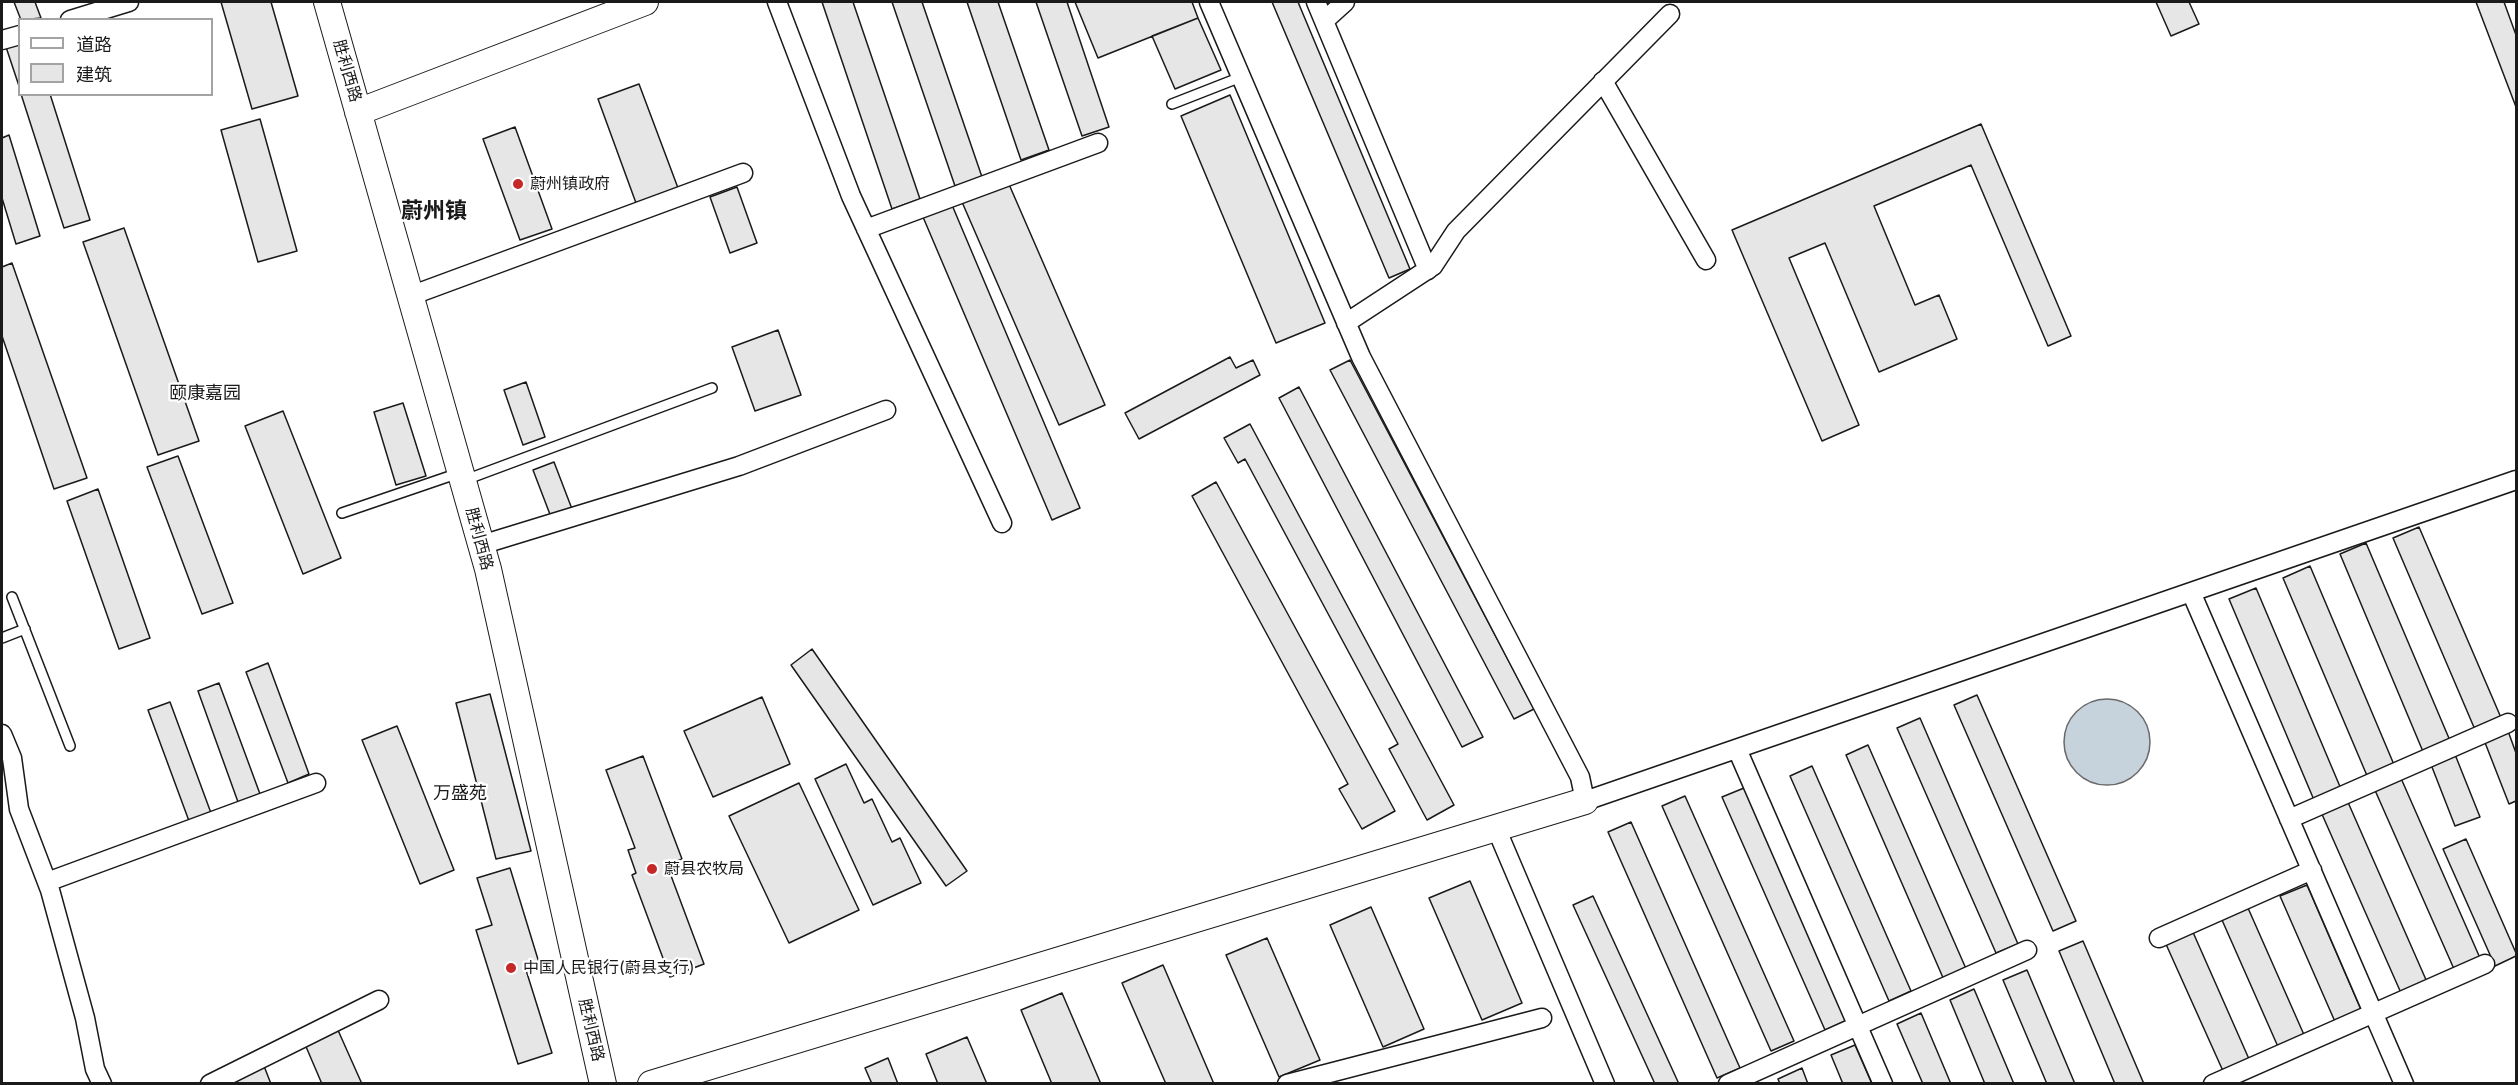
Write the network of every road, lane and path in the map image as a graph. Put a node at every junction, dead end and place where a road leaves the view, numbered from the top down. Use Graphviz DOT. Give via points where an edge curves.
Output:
graph roads {
  1 [pos="129,2"];
  2 [pos="327,2"];
  3 [pos="645,2"];
  4 [pos="777,2"];
  5 [pos="1209,2"];
  6 [pos="1316,2"];
  7 [pos="1345,2"];
  8 [pos="1670,14"];
  9 [pos="77,18"];
  10 [pos="1324,21"];
  11 [pos="18,36"];
  12 [pos="2,40"];
  13 [pos="1241,77"];
  14 [pos="1603,81"];
  15 [pos="1172,104"];
  16 [pos="358,112"];
  17 [pos="1098,143"];
  18 [pos="743,173"];
  19 [pos="866,229"];
  20 [pos="1706,260"];
  21 [pos="1428,270"];
  22 [pos="411,296"];
  23 [pos="1346,323"];
  24 [pos="711,388"];
  25 [pos="886,410"];
  26 [pos="462,477"];
  27 [pos="2517,480"];
  28 [pos="342,513"];
  29 [pos="1002,523"];
  30 [pos="481,545"];
  31 [pos="2191,592"];
  32 [pos="12,597"];
  33 [pos="25,629"];
  34 [pos="2,638"];
  35 [pos="2508,723"];
  36 [pos="2,734"];
  37 [pos="70,746"];
  38 [pos="1737,748"];
  39 [pos="7,771"];
  40 [pos="316,783"];
  41 [pos="1585,801"];
  42 [pos="2289,819"];
  43 [pos="1496,828"];
  44 [pos="2312,870"];
  45 [pos="47,882"];
  46 [pos="2159,938"];
  47 [pos="2027,950"];
  48 [pos="2485,964"];
  49 [pos="379,1000"];
  50 [pos="2373,1013"];
  51 [pos="1542,1018"];
  52 [pos="1859,1025"];
  53 [pos="102,1083"];
  54 [pos="210,1083"];
  55 [pos="603,1083"];
  56 [pos="651,1083"];
  57 [pos="1287,1083"];
  58 [pos="1605,1083"];
  59 [pos="1728,1083"];
  60 [pos="1883,1083"];
  61 [pos="2213,1083"];
  62 [pos="2404,1083"];
  1 -- 9 [label="street"];
  2 -- 16 [label="street, 胜利西路"];
  3 -- 16 [label="street"];
  4 -- 19 [label="street"];
  5 -- 13 [label="street"];
  6 -- 10 [label="street"];
  7 -- 10 [label="street"];
  8 -- 14 [label="street"];
  10 -- 21 [label="street"];
  11 -- 12 [label="street"];
  13 -- 15 [label="lane"];
  13 -- 23 [label="street"];
  14 -- 20 [label="street"];
  14 -- 21 [label="street" via="1456,231"];
  16 -- 22 [label="street, 胜利西路"];
  17 -- 19 [label="street"];
  18 -- 22 [label="street"];
  19 -- 29 [label="street"];
  21 -- 23 [label="street"];
  22 -- 26 [label="street, 胜利西路"];
  23 -- 41 [label="street" via="1580,777"];
  24 -- 26 [label="lane"];
  25 -- 30 [label="street" via="739,466"];
  26 -- 28 [label="lane"];
  26 -- 30 [label="street, 胜利西路"];
  27 -- 31 [label="street"];
  30 -- 55 [label="street, 胜利西路"];
  31 -- 38 [label="street"];
  31 -- 42 [label="street"];
  32 -- 33 [label="lane"];
  33 -- 34 [label="lane"];
  33 -- 37 [label="lane"];
  35 -- 42 [label="street"];
  36 -- 39 [label="street"];
  38 -- 41 [label="street"];
  38 -- 52 [label="street"];
  39 -- 45 [label="street"];
  40 -- 45 [label="street"];
  41 -- 43 [label="street"];
  42 -- 44 [label="street"];
  43 -- 56 [label="street"];
  43 -- 58 [label="street"];
  44 -- 46 [label="street"];
  44 -- 50 [label="street"];
  45 -- 53 [label="street" via="86,1018 95,1070"];
  47 -- 52 [label="street"];
  48 -- 50 [label="street"];
  49 -- 54 [label="street"];
  50 -- 61 [label="street"];
  50 -- 62 [label="street"];
  51 -- 57 [label="street"];
  52 -- 59 [label="street"];
  52 -- 60 [label="street"];
}
